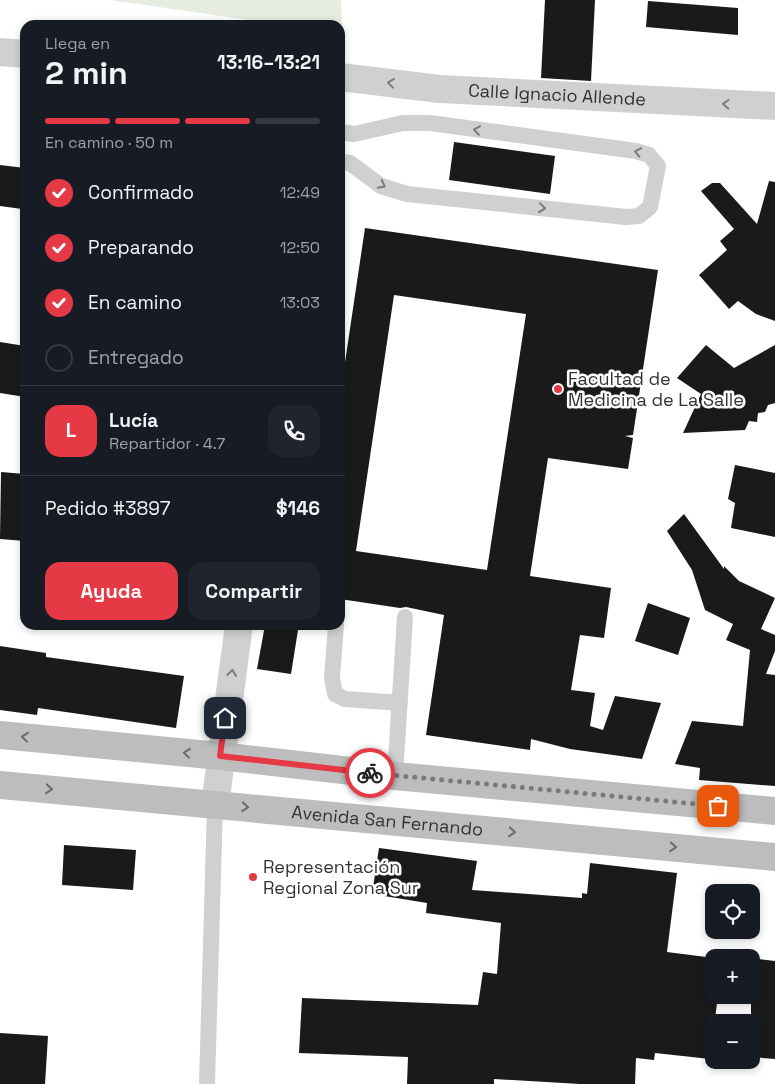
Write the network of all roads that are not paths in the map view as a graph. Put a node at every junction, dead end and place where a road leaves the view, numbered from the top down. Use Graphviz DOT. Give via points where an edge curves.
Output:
graph roads {
  1 [pos="0,52"];
  2 [pos="20,54"];
  3 [pos="345,78"];
  4 [pos="775,106"];
  5 [pos="345,133"];
  6 [pos="345,162"];
  7 [pos="405,617"];
  8 [pos="238,630"];
  9 [pos="336,630"];
  10 [pos="400,703"];
  11 [pos="0,735"];
  12 [pos="220,756"];
  13 [pos="395,776"];
  14 [pos="0,785"];
  15 [pos="215,804"];
  16 [pos="775,811"];
  17 [pos="775,857"];
  18 [pos="207,1084"];
  1 -- 2 [label="street"];
  4 -- 3 [label="street, Calle Ignacio Allende, one-way" via="440,88"];
  6 -- 5 [label="lane, one-way" via="381,186 406,194 626,216 639,216 650,207 658,166 649,155 636,151 430,123 403,123 354,134"];
  7 -- 10 [label="lane"];
  12 -- 8 [label="street, one-way"];
  9 -- 10 [label="lane" via="332,678 335,694 345,698"];
  10 -- 13 [label="lane"];
  12 -- 11 [label="main road, one-way"];
  12 -- 13 [label="main road"];
  12 -- 15 [label="street"];
  13 -- 16 [label="main road"];
  14 -- 15 [label="main road, Avenida San Fernando, one-way"];
  15 -- 17 [label="main road, Avenida San Fernando, one-way"];
  15 -- 18 [label="lane"];
}
